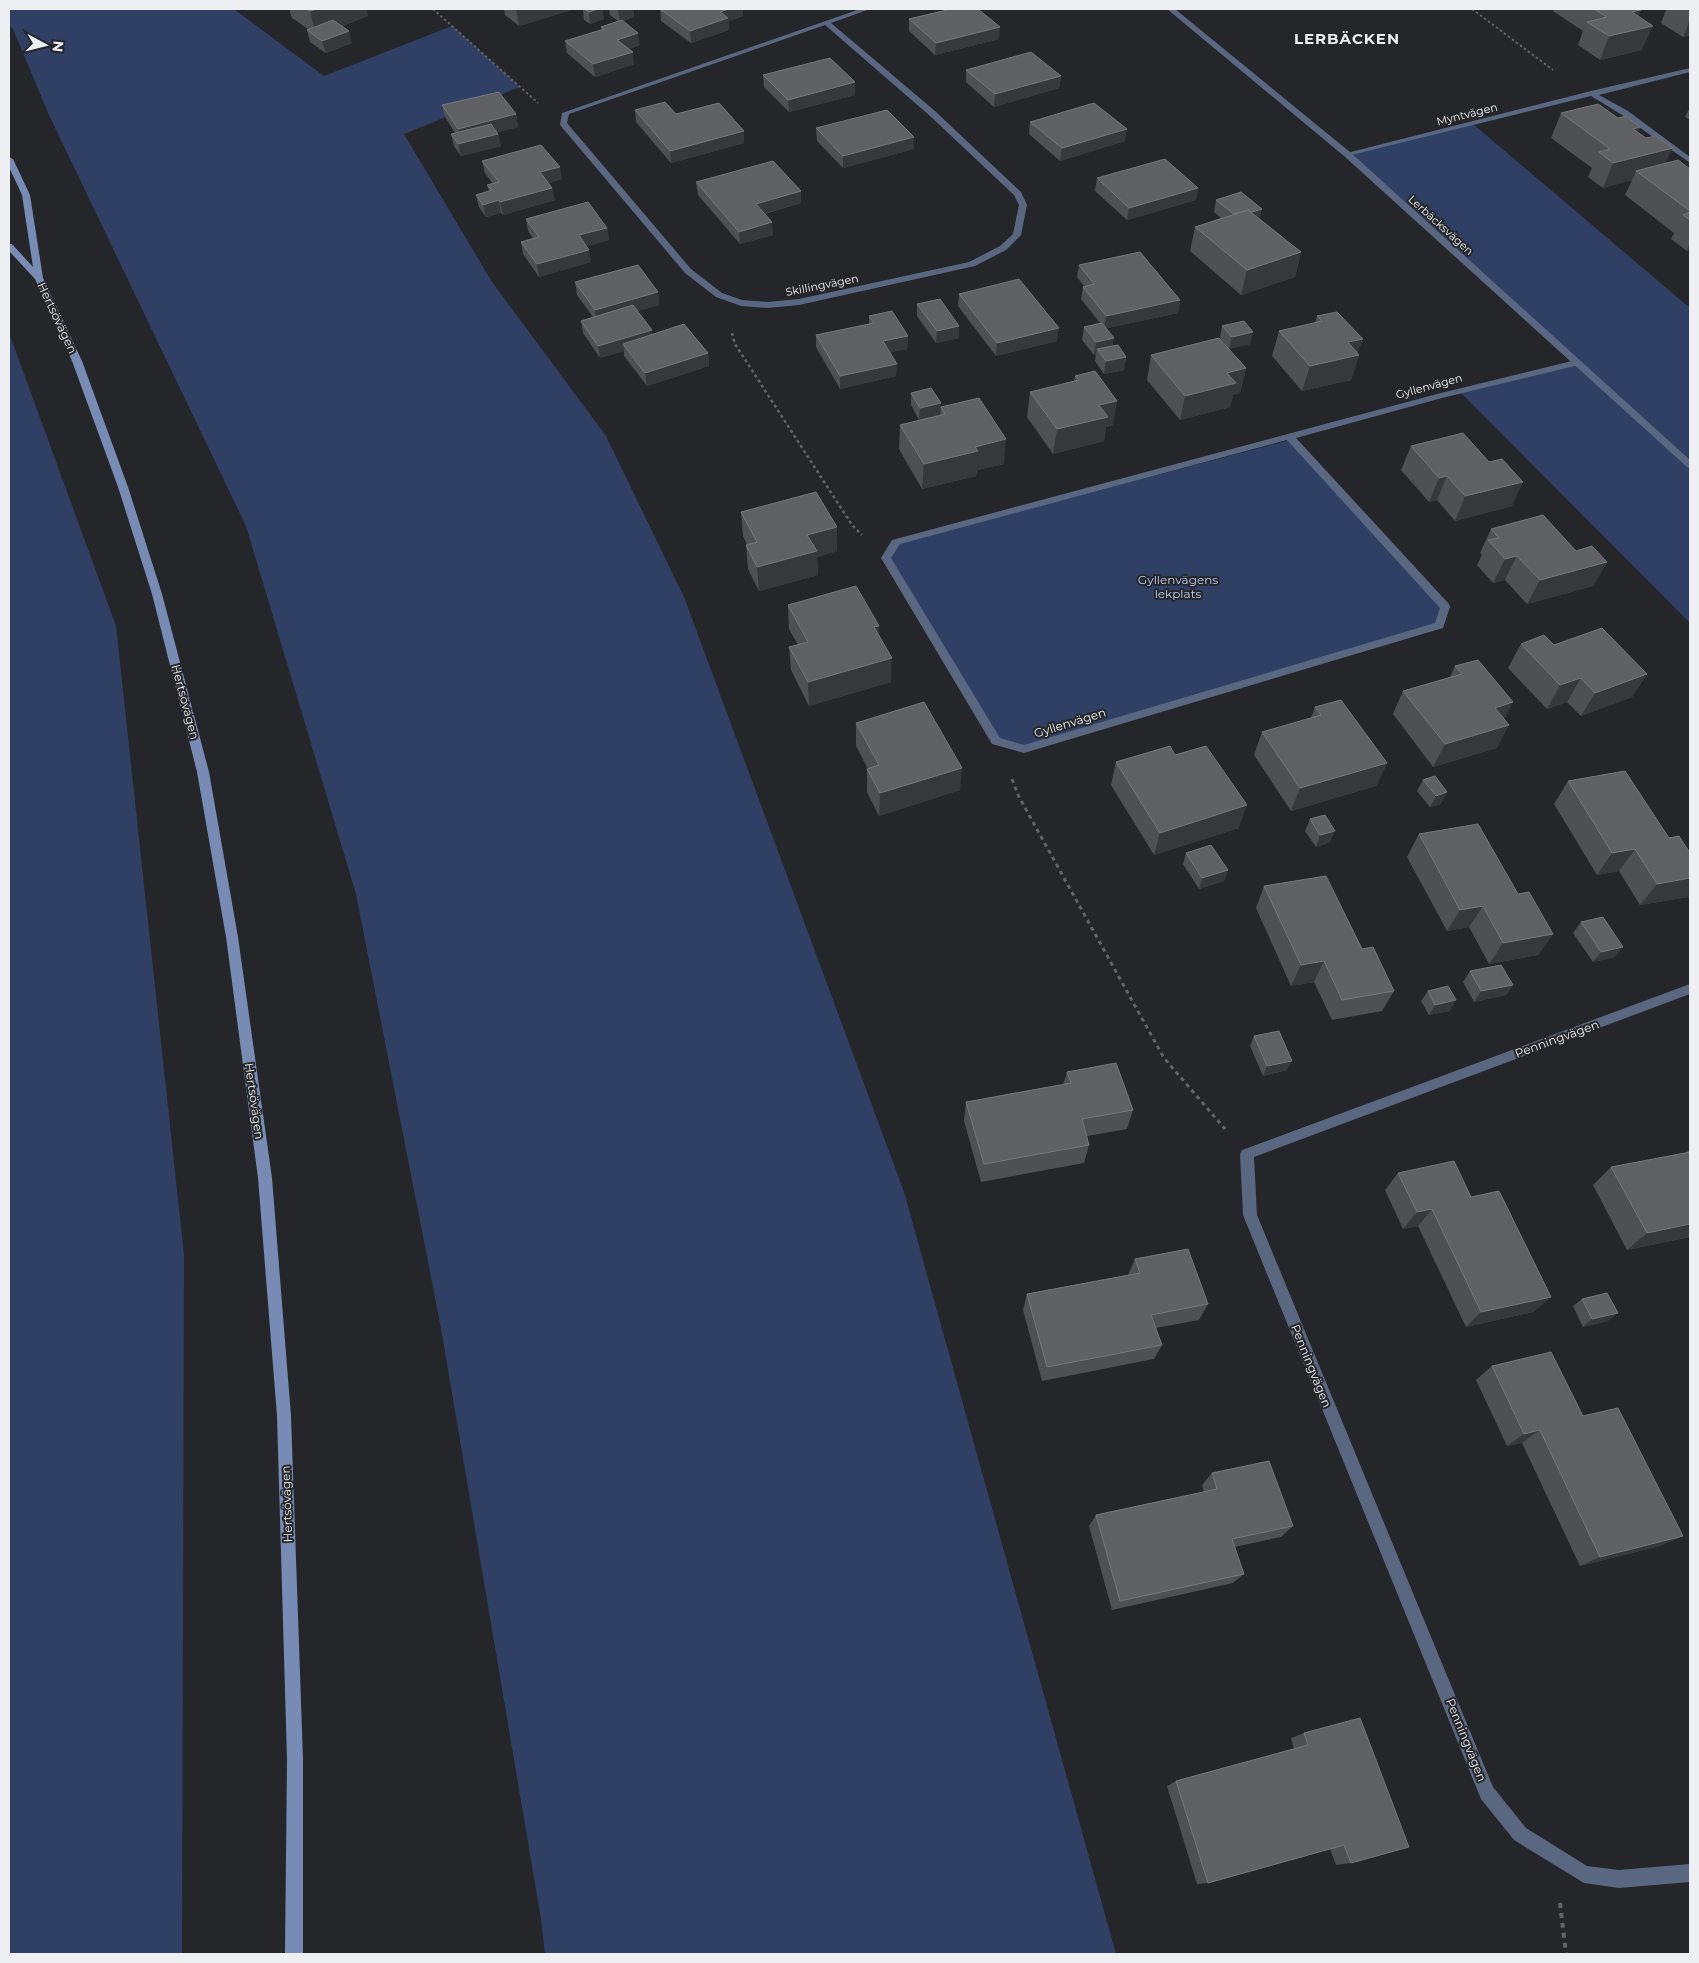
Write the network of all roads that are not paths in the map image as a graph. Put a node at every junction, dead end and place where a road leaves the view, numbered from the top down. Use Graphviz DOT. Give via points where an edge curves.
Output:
graph roads {
  1 [pos="866,9"];
  2 [pos="1171,9"];
  3 [pos="826,22"];
  4 [pos="1690,70"];
  5 [pos="1591,93"];
  6 [pos="1347,154"];
  7 [pos="9,159"];
  8 [pos="1690,161"];
  9 [pos="9,246"];
  10 [pos="38,278"];
  11 [pos="1576,363"];
  12 [pos="1290,437"];
  13 [pos="1690,466"];
  14 [pos="1690,989"];
  15 [pos="1690,1873"];
  16 [pos="294,1954"];
  1 -- 3 [label="street"];
  2 -- 6 [label="street, Lerbäcksvägen"];
  3 -- 3 [label="street, Skillingvägen" via="932,113 1018,194 1023,205 1017,235 1003,248 972,264 799,302 741,303 719,295 688,271 564,123 566,113"];
  4 -- 5 [label="street, Myntvägen"];
  5 -- 6 [label="street, Myntvägen"];
  5 -- 8 [label="street" via="1625,113"];
  6 -- 11 [label="street, Lerbäcksvägen"];
  7 -- 10 [label="main road, Hertsövägen" via="26,195"];
  9 -- 10 [label="main road, Hertsövägen"];
  10 -- 16 [label="main road, Hertsövägen" via="77,361 123,487 157,594 203,772 232,937 265,1178 284,1416 295,1759"];
  11 -- 12 [label="street, Gyllenvägen"];
  11 -- 13 [label="street, Lerbäcksvägen"];
  12 -- 12 [label="street, Gyllenvägen" via="1445,607 1439,625 1024,749 996,740 886,558 896,542"];
  14 -- 15 [label="street, Penningvägen" via="1247,1154 1250,1215 1487,1793 1520,1834 1584,1874 1619,1879"];
}
